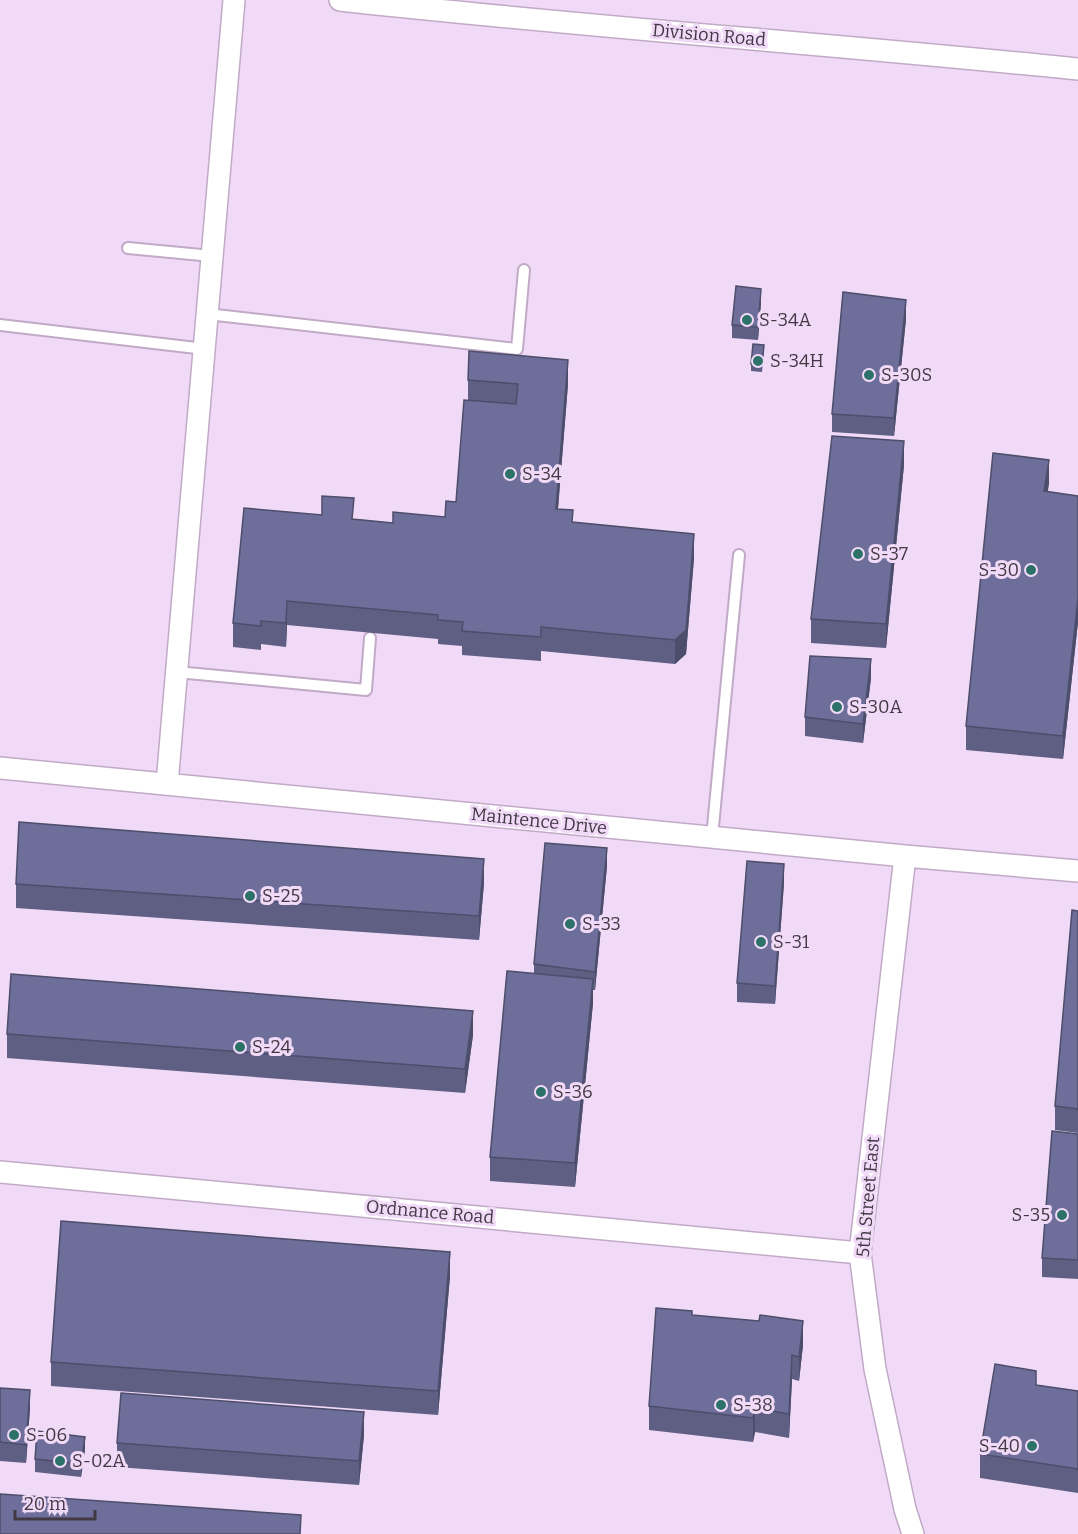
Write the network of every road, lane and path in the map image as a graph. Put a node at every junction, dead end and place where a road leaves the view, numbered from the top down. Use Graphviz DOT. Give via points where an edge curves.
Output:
graph roads {
  1 [pos="234,0"];
  2 [pos="340,0"];
  3 [pos="1078,69"];
  4 [pos="128,248"];
  5 [pos="212,256"];
  6 [pos="524,270"];
  7 [pos="207,314"];
  8 [pos="0,325"];
  9 [pos="204,349"];
  10 [pos="739,555"];
  11 [pos="370,638"];
  12 [pos="177,672"];
  13 [pos="0,768"];
  14 [pos="167,784"];
  15 [pos="712,837"];
  16 [pos="905,856"];
  17 [pos="1078,871"];
  18 [pos="0,1172"];
  19 [pos="860,1252"];
  20 [pos="913,1534"];
  1 -- 5 [label="street"];
  2 -- 3 [label="street, Division Road" via="510,19"];
  4 -- 5 [label="lane"];
  5 -- 7 [label="street"];
  6 -- 7 [label="lane" via="517,350"];
  7 -- 9 [label="street"];
  8 -- 9 [label="lane"];
  9 -- 12 [label="street"];
  10 -- 15 [label="lane"];
  11 -- 12 [label="lane" via="366,690"];
  12 -- 14 [label="street"];
  13 -- 14 [label="street, Maintence Drive"];
  14 -- 15 [label="street, Maintence Drive"];
  15 -- 16 [label="street, Maintence Drive"];
  16 -- 17 [label="street, Maintence Drive"];
  16 -- 19 [label="street, 5th Street East"];
  18 -- 19 [label="street, Ordnance Road"];
  19 -- 20 [label="street, 5th Street East" via="875,1369"];
}
